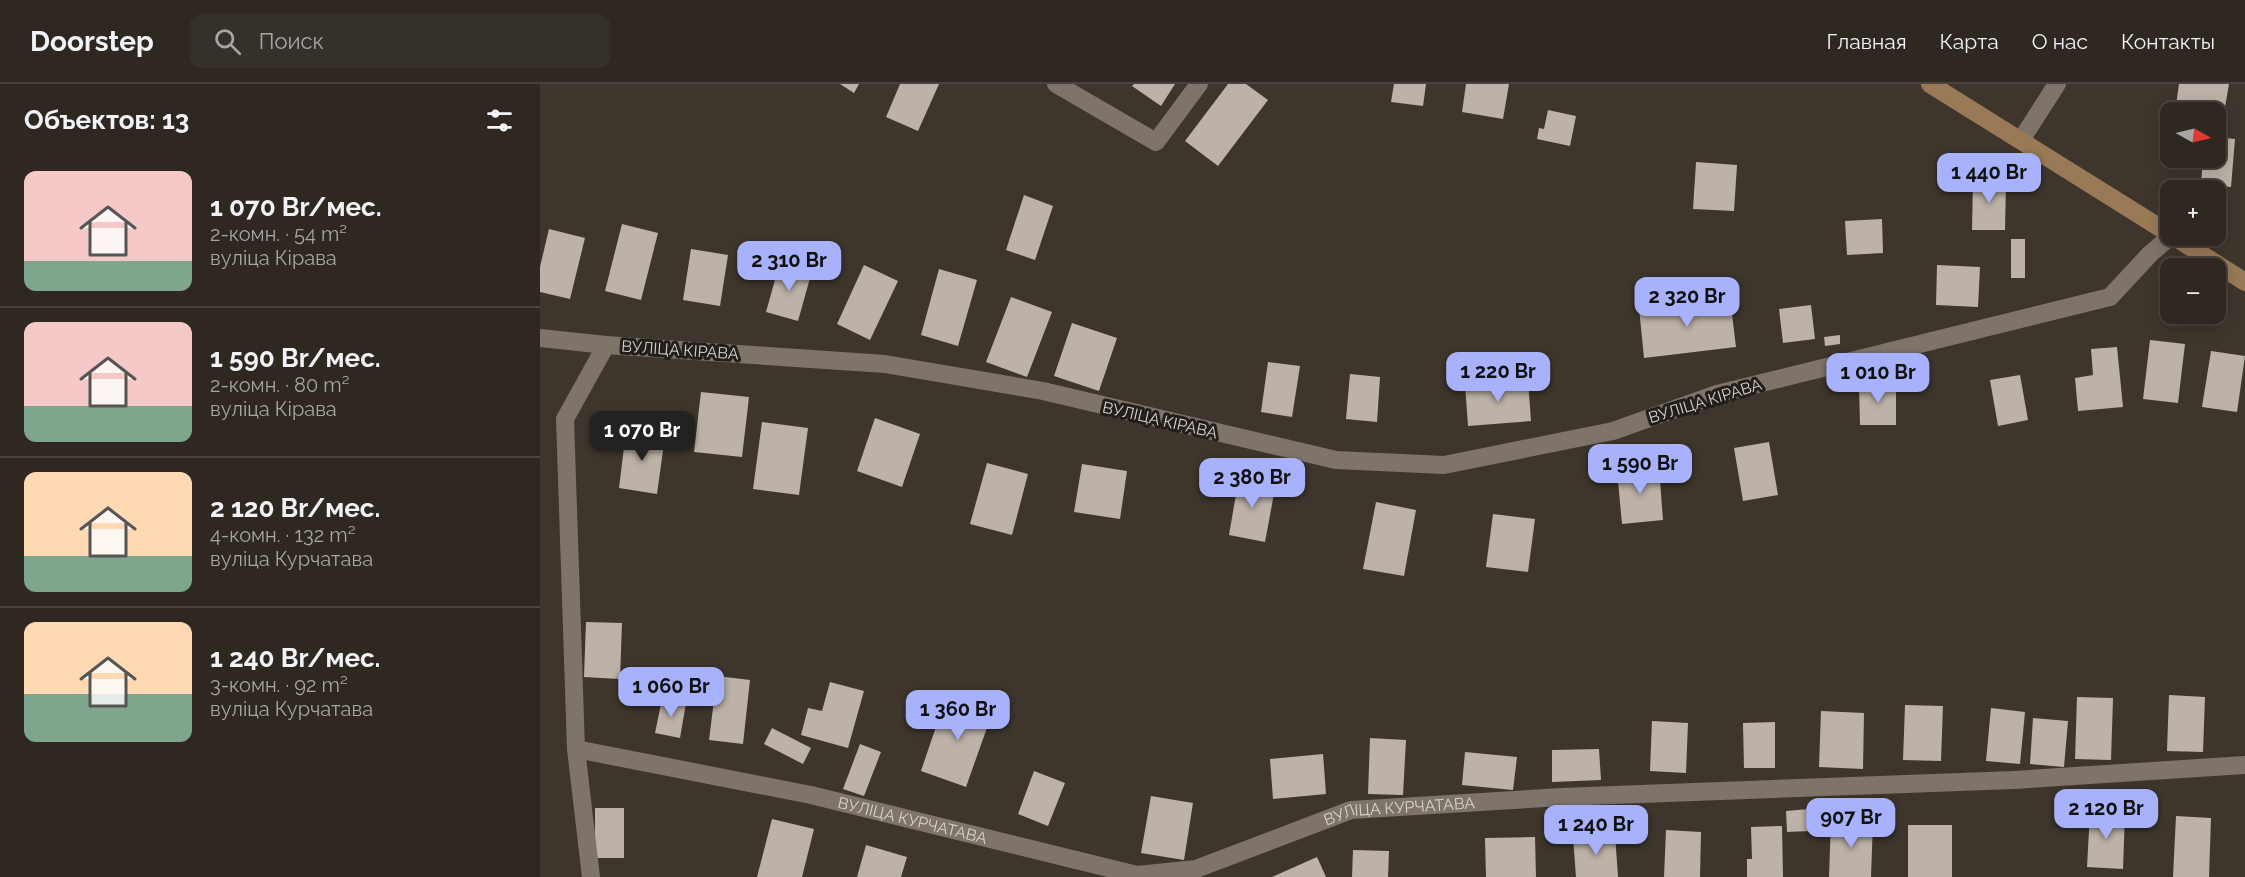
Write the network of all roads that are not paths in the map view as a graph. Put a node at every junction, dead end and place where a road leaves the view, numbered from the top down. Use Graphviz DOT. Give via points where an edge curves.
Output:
graph roads {
  1 [pos="1056,84"];
  2 [pos="1199,84"];
  3 [pos="1930,84"];
  4 [pos="2057,84"];
  5 [pos="2020,140"];
  6 [pos="2160,228"];
  7 [pos="2160,245"];
  8 [pos="2188,246"];
  9 [pos="2245,282"];
  10 [pos="540,338"];
  11 [pos="606,345"];
  12 [pos="576,749"];
  13 [pos="2245,765"];
  14 [pos="591,877"];
  1 -- 2 [label="street" via="1156,142"];
  3 -- 5 [label="main road"];
  4 -- 5 [label="street"];
  5 -- 6 [label="main road"];
  7 -- 11 [label="street, ВУЛІЦА КІРАВА" via="2110,297 1717,394 1613,431 1444,465 1336,460 1043,392 885,364"];
  8 -- 9 [label="main road"];
  10 -- 11 [label="street, ВУЛІЦА КІРАВА"];
  11 -- 12 [label="street, ВУЛІЦА КІРАВА" via="566,419"];
  12 -- 13 [label="street, ВУЛІЦА КУРЧАТАВА" via="811,795 1137,875 1196,869 1351,810 1437,803 2014,780"];
  12 -- 14 [label="street, ВУЛІЦА КІРАВА"];
}
